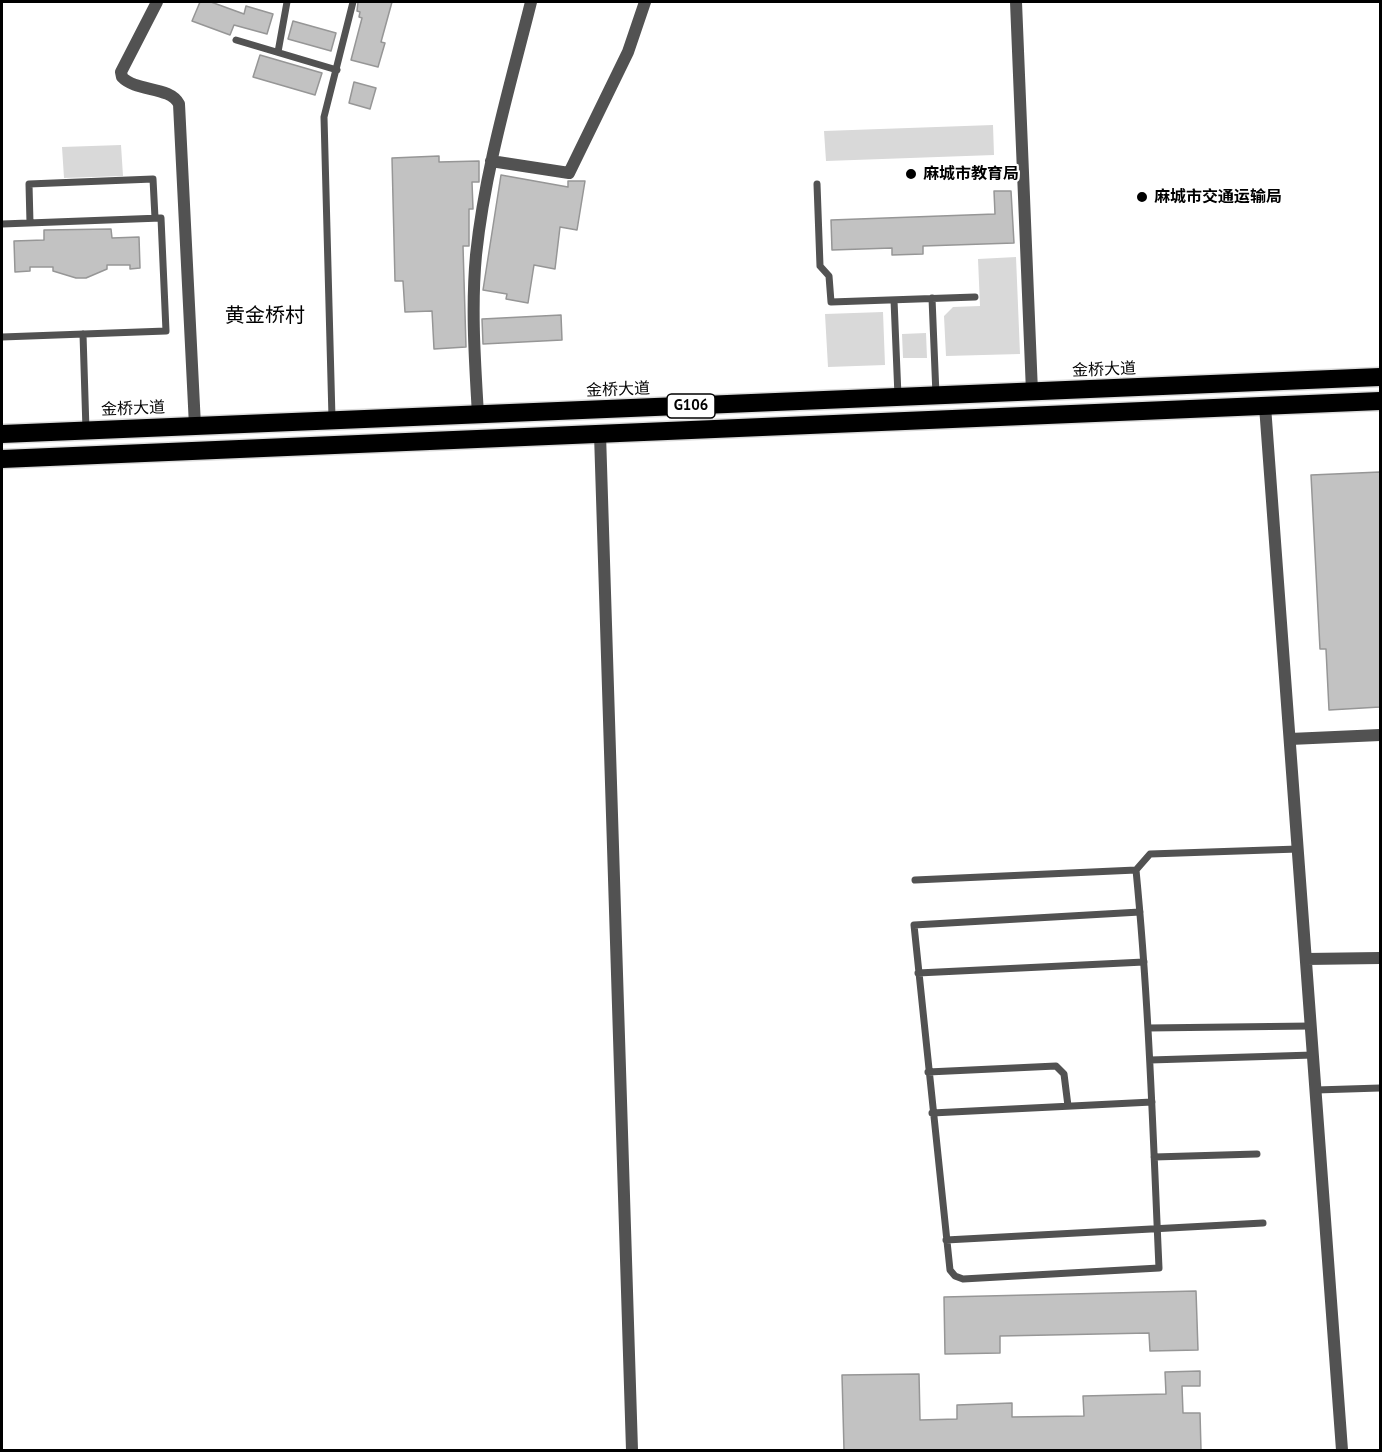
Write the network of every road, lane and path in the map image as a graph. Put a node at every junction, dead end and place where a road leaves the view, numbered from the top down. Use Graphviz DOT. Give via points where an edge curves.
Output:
graph roads {
  1 [pos="157,2"];
  2 [pos="287,2"];
  3 [pos="353,2"];
  4 [pos="531,2"];
  5 [pos="645,2"];
  6 [pos="1016,2"];
  7 [pos="236,40"];
  8 [pos="278,52"];
  9 [pos="337,70"];
  10 [pos="491,161"];
  11 [pos="818,184"];
  12 [pos="155,218"];
  13 [pos="30,223"];
  14 [pos="2,224"];
  15 [pos="975,297"];
  16 [pos="932,298"];
  17 [pos="894,300"];
  18 [pos="84,334"];
  19 [pos="2,337"];
  20 [pos="1380,377"];
  21 [pos="1032,392"];
  22 [pos="936,396"];
  23 [pos="898,398"];
  24 [pos="1380,401"];
  25 [pos="1266,406"];
  26 [pos="477,415"];
  27 [pos="332,421"];
  28 [pos="195,426"];
  29 [pos="86,431"];
  30 [pos="2,434"];
  31 [pos="600,434"];
  32 [pos="2,459"];
  33 [pos="1380,735"];
  34 [pos="1290,739"];
  35 [pos="1298,849"];
  36 [pos="1136,870"];
  37 [pos="915,880"];
  38 [pos="1140,912"];
  39 [pos="1380,958"];
  40 [pos="1306,959"];
  41 [pos="1143,962"];
  42 [pos="918,973"];
  43 [pos="1311,1026"];
  44 [pos="1148,1028"];
  45 [pos="1313,1055"];
  46 [pos="1150,1059"];
  47 [pos="928,1072"];
  48 [pos="1380,1088"];
  49 [pos="1316,1090"];
  50 [pos="1152,1102"];
  51 [pos="1068,1106"];
  52 [pos="932,1113"];
  53 [pos="1257,1154"];
  54 [pos="1155,1157"];
  55 [pos="1263,1223"];
  56 [pos="1158,1229"];
  57 [pos="946,1240"];
  58 [pos="632,1450"];
  59 [pos="1342,1450"];
  1 -- 28 [label="street" via="121,72 130,84 172,96 179,104"];
  2 -- 8 [label="lane"];
  3 -- 9 [label="lane"];
  4 -- 10 [label="street"];
  5 -- 10 [label="street" via="628,52 568,173"];
  6 -- 21 [label="street"];
  7 -- 8 [label="lane"];
  8 -- 9 [label="lane"];
  9 -- 27 [label="lane" via="324,117"];
  10 -- 26 [label="street" via="474,288"];
  11 -- 17 [label="lane" via="820,266 829,276 831,302"];
  12 -- 13 [label="lane"];
  12 -- 13 [label="lane" via="153,179 29,184"];
  12 -- 18 [label="lane" via="161,218 166,331"];
  13 -- 14 [label="lane"];
  15 -- 16 [label="lane"];
  16 -- 17 [label="lane"];
  16 -- 22 [label="lane"];
  17 -- 23 [label="lane"];
  18 -- 19 [label="lane"];
  18 -- 29 [label="lane"];
  20 -- 21 [label="highway, 金桥大道 / G106"];
  21 -- 22 [label="highway, 金桥大道 / G106"];
  22 -- 23 [label="highway, 金桥大道 / G106"];
  23 -- 26 [label="highway, 金桥大道 / G106"];
  24 -- 25 [label="highway, G106"];
  25 -- 31 [label="highway, G106"];
  25 -- 34 [label="street"];
  26 -- 27 [label="highway, 金桥大道 / G106"];
  27 -- 28 [label="highway, 金桥大道 / G106"];
  28 -- 29 [label="highway, 金桥大道 / G106"];
  29 -- 30 [label="highway, 金桥大道 / G106"];
  31 -- 32 [label="highway, G106"];
  31 -- 58 [label="street"];
  33 -- 34 [label="street"];
  34 -- 35 [label="street"];
  35 -- 36 [label="lane" via="1150,854"];
  35 -- 40 [label="street"];
  36 -- 37 [label="lane"];
  36 -- 38 [label="lane"];
  38 -- 41 [label="lane"];
  38 -- 42 [label="lane" via="914,925"];
  39 -- 40 [label="street"];
  40 -- 43 [label="street"];
  41 -- 42 [label="lane"];
  41 -- 44 [label="lane"];
  42 -- 47 [label="lane"];
  43 -- 44 [label="lane"];
  43 -- 45 [label="street"];
  44 -- 46 [label="lane"];
  45 -- 46 [label="lane"];
  45 -- 49 [label="street"];
  46 -- 50 [label="lane"];
  47 -- 51 [label="lane" via="1056,1066 1064,1074"];
  47 -- 52 [label="lane"];
  48 -- 49 [label="lane"];
  49 -- 59 [label="street"];
  50 -- 51 [label="lane"];
  50 -- 54 [label="lane"];
  51 -- 52 [label="lane"];
  52 -- 57 [label="lane"];
  53 -- 54 [label="lane"];
  54 -- 56 [label="lane"];
  55 -- 56 [label="lane"];
  56 -- 57 [label="lane"];
  56 -- 57 [label="lane" via="1159,1269 963,1279 950,1270"];
}
